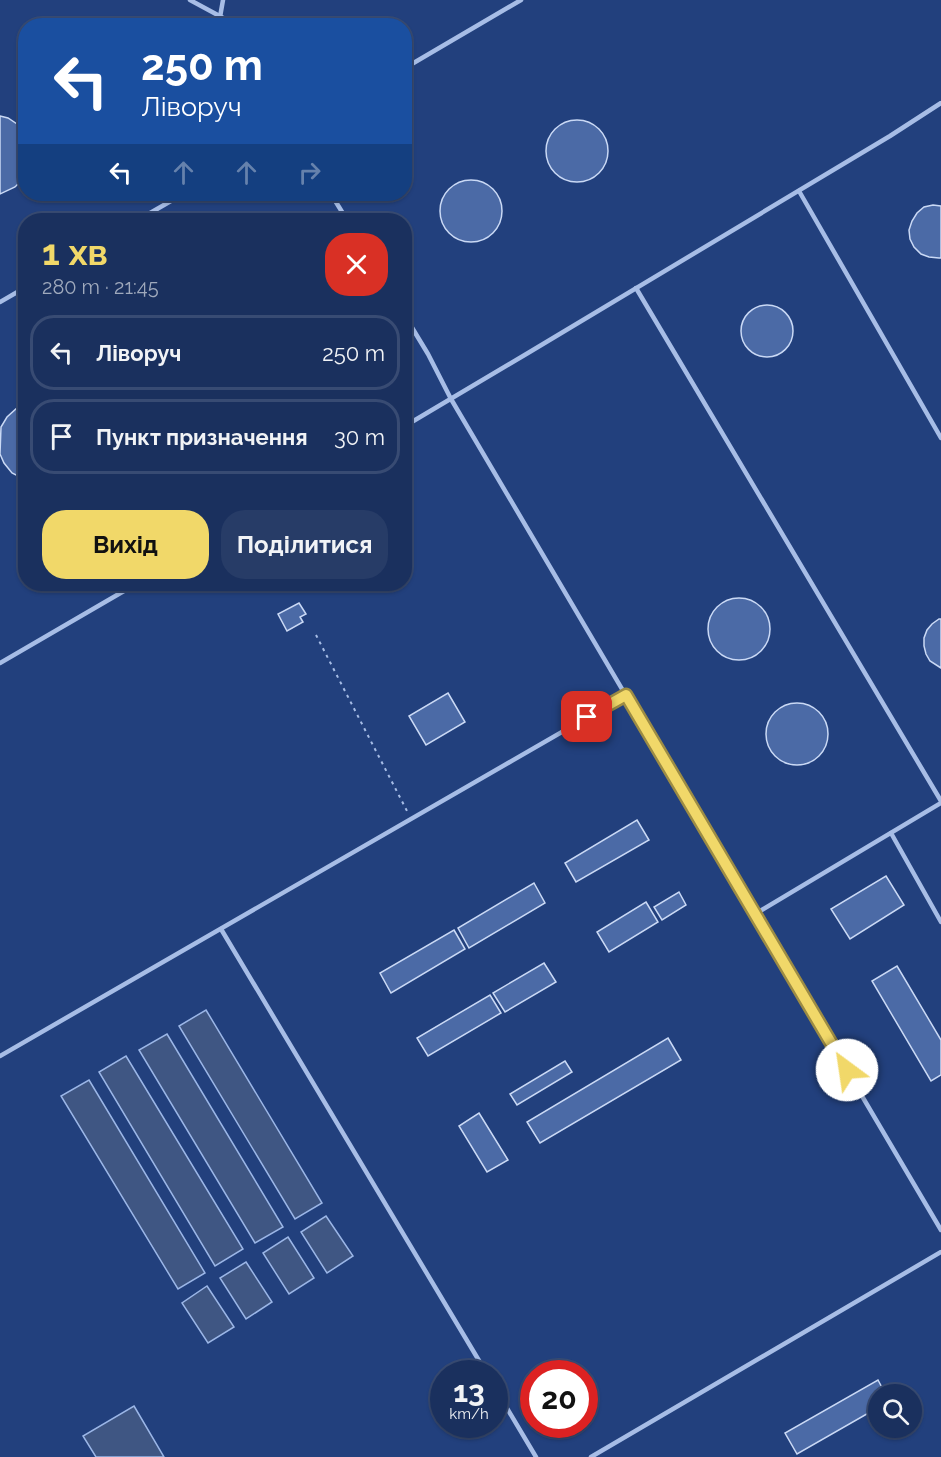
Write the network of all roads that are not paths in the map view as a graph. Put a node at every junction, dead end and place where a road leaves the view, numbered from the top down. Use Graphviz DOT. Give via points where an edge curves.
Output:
graph roads {
  1 [pos="190,0"];
  2 [pos="223,0"];
  3 [pos="521,0"];
  4 [pos="220,17"];
  5 [pos="412,64"];
  6 [pos="941,104"];
  7 [pos="799,191"];
  8 [pos="171,201"];
  9 [pos="150,213"];
  10 [pos="636,288"];
  11 [pos="18,292"];
  12 [pos="0,302"];
  13 [pos="412,328"];
  14 [pos="451,399"];
  15 [pos="412,422"];
  16 [pos="941,438"];
  17 [pos="124,591"];
  18 [pos="0,663"];
  19 [pos="626,695"];
  20 [pos="941,802"];
  21 [pos="891,833"];
  22 [pos="755,914"];
  23 [pos="941,922"];
  24 [pos="221,928"];
  25 [pos="0,1056"];
  26 [pos="941,1230"];
  27 [pos="941,1252"];
  28 [pos="479,1360"];
  29 [pos="508,1410"];
  30 [pos="536,1457"];
  31 [pos="591,1457"];
  1 -- 4 [label="lane"];
  2 -- 4 [label="lane"];
  3 -- 5 [label="lane"];
  6 -- 7 [label="lane"];
  7 -- 10 [label="lane"];
  7 -- 16 [label="lane"];
  8 -- 9 [label="lane"];
  10 -- 14 [label="lane"];
  10 -- 20 [label="lane"];
  11 -- 12 [label="lane"];
  13 -- 14 [label="lane"];
  14 -- 15 [label="lane"];
  14 -- 19 [label="lane"];
  17 -- 18 [label="lane"];
  19 -- 22 [label="lane"];
  19 -- 24 [label="lane"];
  20 -- 21 [label="lane"];
  21 -- 22 [label="lane"];
  21 -- 23 [label="lane"];
  22 -- 26 [label="lane"];
  24 -- 25 [label="lane"];
  24 -- 28 [label="lane"];
  27 -- 31 [label="lane"];
  29 -- 30 [label="lane"];
}
